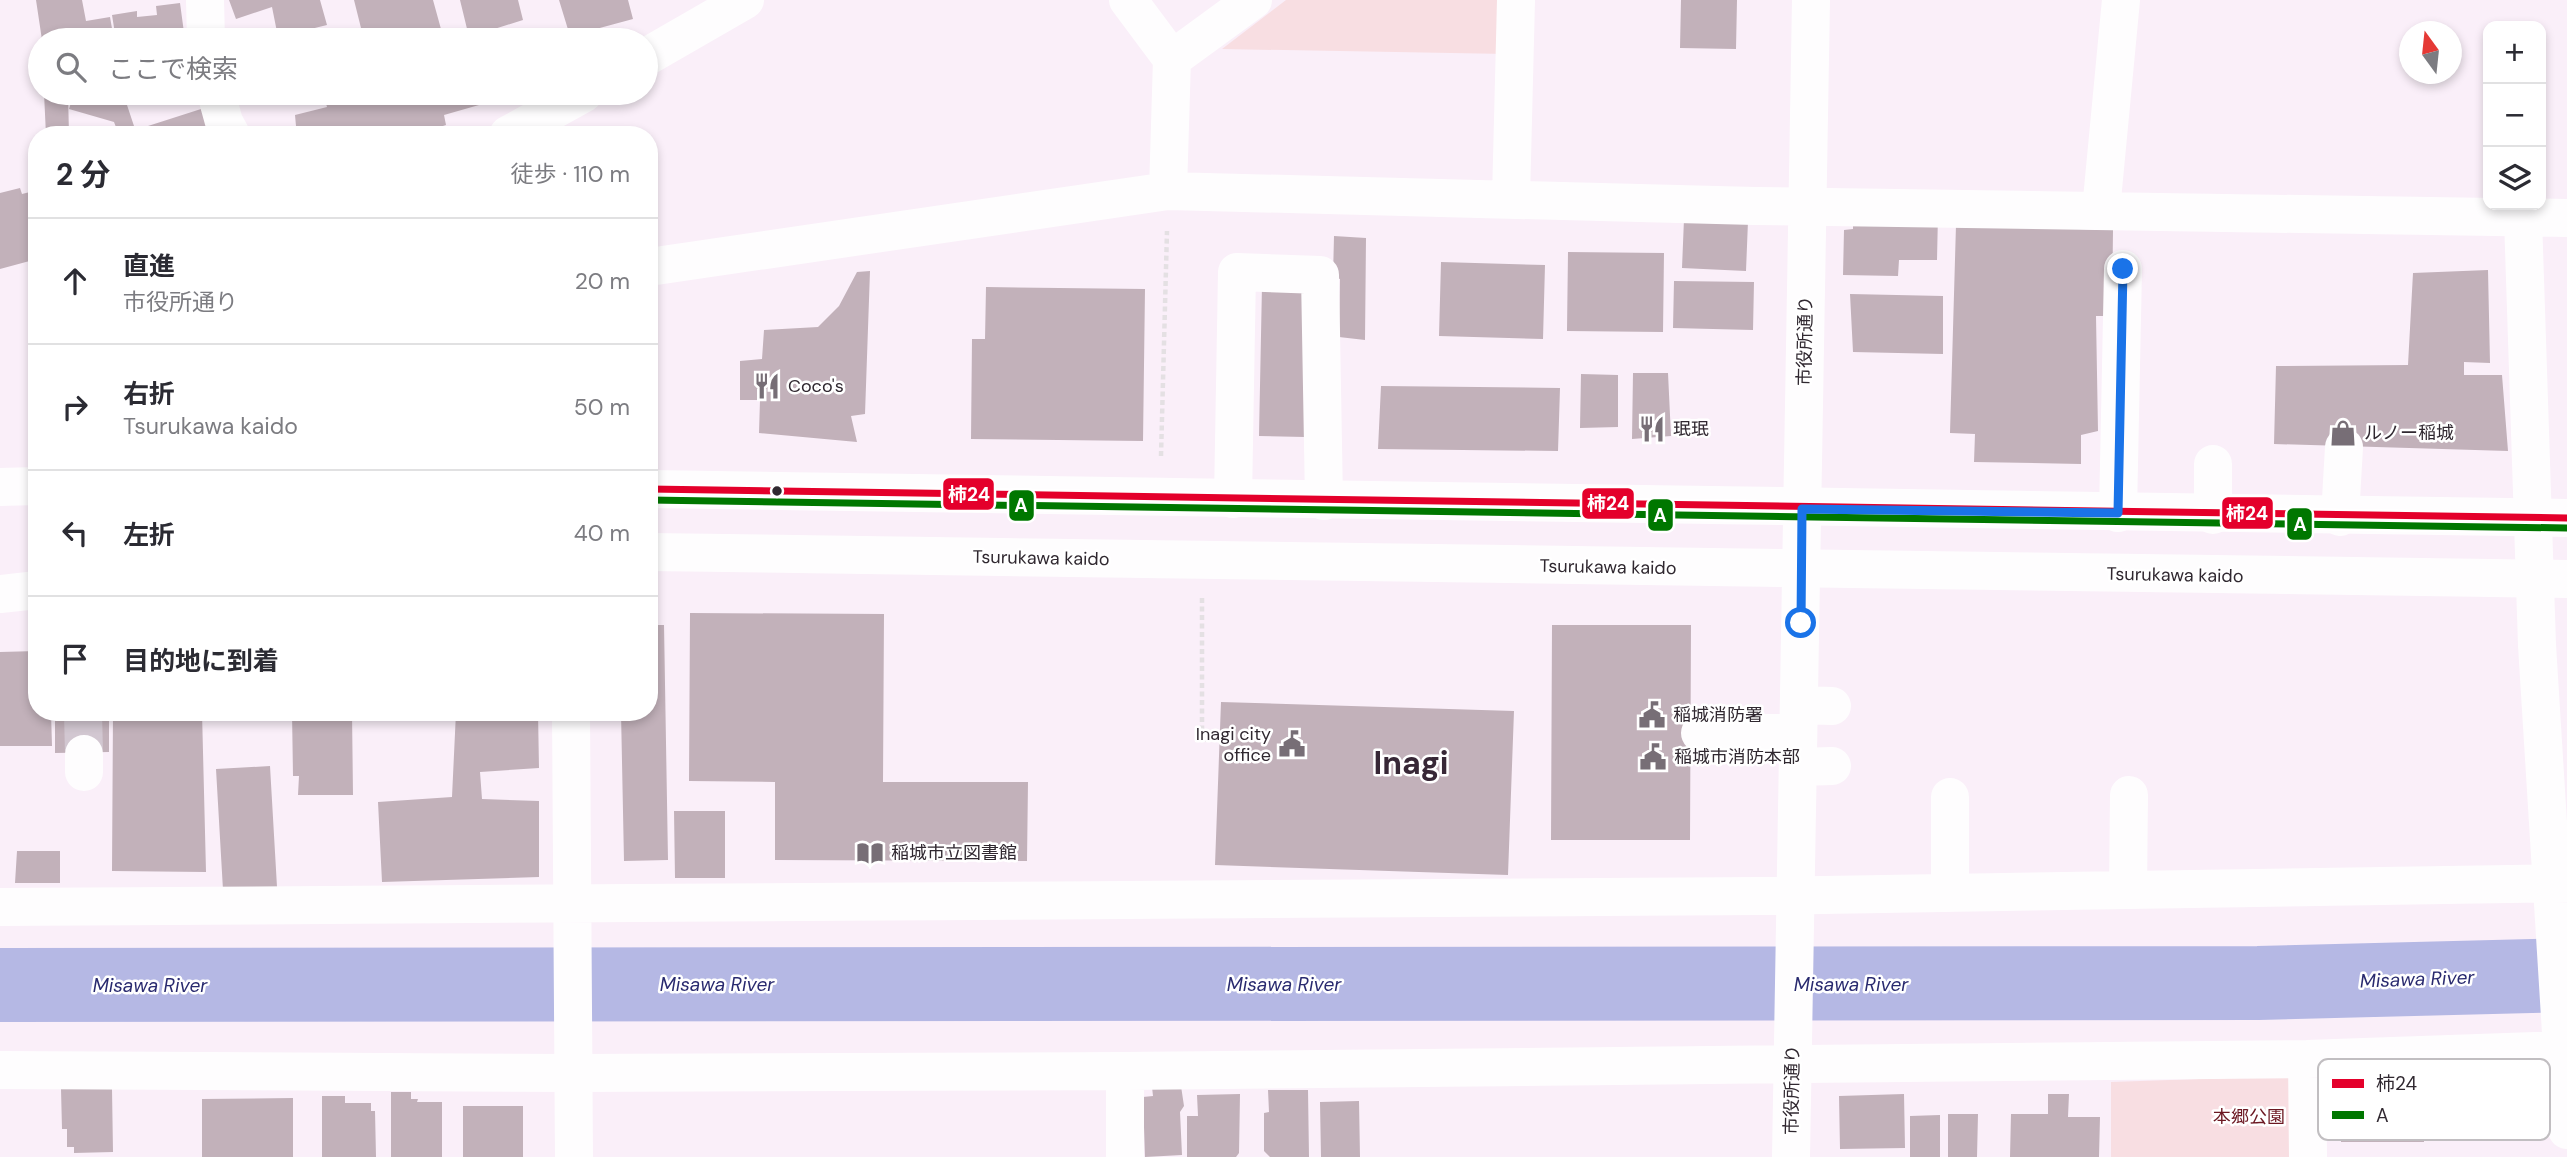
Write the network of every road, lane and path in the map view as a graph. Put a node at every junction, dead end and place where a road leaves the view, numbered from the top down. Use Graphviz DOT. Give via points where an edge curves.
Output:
graph roads {
  1 [pos="205,0"];
  2 [pos="745,0"];
  3 [pos="1128,0"];
  4 [pos="1253,0"];
  5 [pos="1516,0"];
  6 [pos="1811,0"];
  7 [pos="2121,0"];
  8 [pos="206,28"];
  9 [pos="658,50"];
  10 [pos="1172,59"];
  11 [pos="219,105"];
  12 [pos="570,111"];
  13 [pos="226,126"];
  14 [pos="531,126"];
  15 [pos="1168,191"];
  16 [pos="1511,199"];
  17 [pos="1807,205"];
  18 [pos="2101,210"];
  19 [pos="2522,218"];
  20 [pos="2567,218"];
  21 [pos="658,266"];
  22 [pos="2123,269"];
  23 [pos="2344,447"];
  24 [pos="2213,464"];
  25 [pos="1161,467"];
  26 [pos="28,486"];
  27 [pos="0,487"];
  28 [pos="658,489"];
  29 [pos="1233,499"];
  30 [pos="1324,501"];
  31 [pos="1802,509"];
  32 [pos="2118,513"];
  33 [pos="2213,515"];
  34 [pos="2340,517"];
  35 [pos="2549,519"];
  36 [pos="658,552"];
  37 [pos="1323,562"];
  38 [pos="1801,570"];
  39 [pos="2550,580"];
  40 [pos="28,591"];
  41 [pos="1202,593"];
  42 [pos="0,594"];
  43 [pos="570,721"];
  44 [pos="1810,727"];
  45 [pos="1700,733"];
  46 [pos="1219,739"];
  47 [pos="2129,795"];
  48 [pos="1950,797"];
  49 [pos="2128,890"];
  50 [pos="2557,892"];
  51 [pos="1950,893"];
  52 [pos="0,907"];
  53 [pos="1795,911"];
  54 [pos="573,919"];
  55 [pos="2563,1042"];
  56 [pos="2307,1059"];
  57 [pos="1792,1065"];
  58 [pos="0,1070"];
  59 [pos="1125,1071"];
  60 [pos="574,1073"];
  61 [pos="2567,1130"];
  62 [pos="574,1157"];
  63 [pos="1125,1157"];
  64 [pos="1791,1157"];
  65 [pos="2308,1157"];
  1 -- 8 [label="street"];
  2 -- 9 [label="street"];
  3 -- 10 [label="street"];
  4 -- 10 [label="street"];
  5 -- 16 [label="street"];
  6 -- 17 [label="street, 市役所通り"];
  7 -- 18 [label="street"];
  10 -- 15 [label="street"];
  11 -- 13 [label="street"];
  12 -- 14 [label="street"];
  15 -- 16 [label="street"];
  15 -- 21 [label="street"];
  15 -- 25 [label="path"];
  16 -- 17 [label="street"];
  17 -- 18 [label="street"];
  17 -- 31 [label="street, 市役所通り"];
  18 -- 19 [label="street" via="2216,218"];
  19 -- 20 [label="street"];
  19 -- 35 [label="street"];
  22 -- 32 [label="street"];
  23 -- 34 [label="street"];
  24 -- 33 [label="street"];
  26 -- 27 [label="street"];
  28 -- 29 [label="street"];
  29 -- 30 [label="street"];
  29 -- 30 [label="street" via="1237,272 1320,275"];
  30 -- 31 [label="street"];
  30 -- 37 [label="street"];
  31 -- 32 [label="street"];
  31 -- 38 [label="street, 市役所通り"];
  32 -- 33 [label="street"];
  33 -- 34 [label="street"];
  34 -- 35 [label="street"];
  35 -- 39 [label="street"];
  36 -- 37 [label="street, Tsurukawa kaido"];
  37 -- 38 [label="street, Tsurukawa kaido"];
  38 -- 39 [label="street, Tsurukawa kaido"];
  38 -- 44 [label="street, 市役所通り"];
  39 -- 50 [label="street"];
  40 -- 42 [label="street"];
  41 -- 46 [label="path" via="1202,740"];
  43 -- 54 [label="street"];
  44 -- 45 [label="street"];
  44 -- 53 [label="street, 市役所通り"];
  47 -- 49 [label="street"];
  48 -- 51 [label="street"];
  49 -- 50 [label="street"];
  49 -- 51 [label="street"];
  50 -- 55 [label="street"];
  51 -- 53 [label="street"];
  52 -- 54 [label="street"];
  53 -- 54 [label="street"];
  53 -- 57 [label="street, 市役所通り"];
  54 -- 60 [label="street"];
  55 -- 56 [label="street"];
  55 -- 61 [label="street"];
  56 -- 57 [label="street"];
  56 -- 65 [label="street"];
  57 -- 59 [label="street"];
  57 -- 64 [label="street, 市役所通り"];
  58 -- 60 [label="street"];
  59 -- 60 [label="street"];
  59 -- 63 [label="street"];
  60 -- 62 [label="street"];
}
